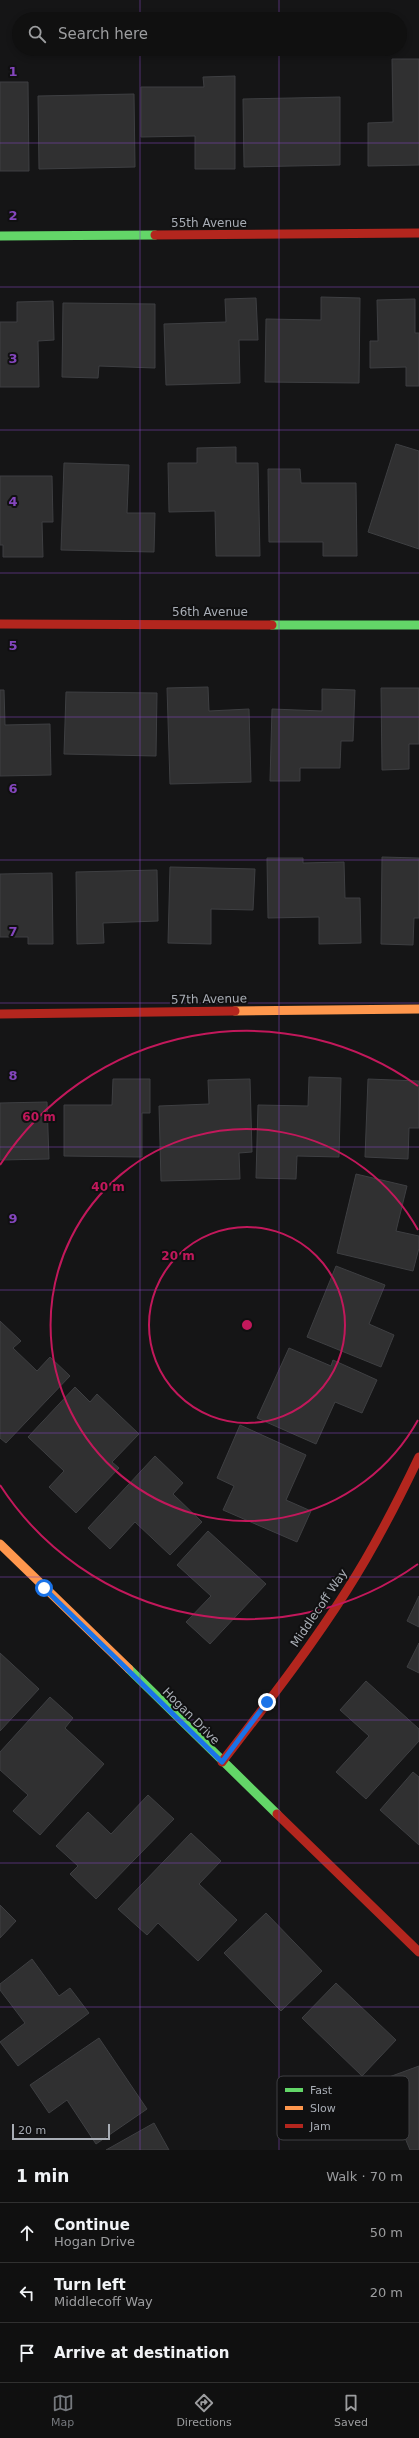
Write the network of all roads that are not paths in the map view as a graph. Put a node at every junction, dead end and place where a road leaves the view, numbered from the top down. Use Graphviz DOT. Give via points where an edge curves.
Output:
graph roads {
  1 [pos="419,233"];
  2 [pos="0,236"];
  3 [pos="0,624"];
  4 [pos="419,625"];
  5 [pos="419,1009"];
  6 [pos="0,1014"];
  7 [pos="419,1457"];
  8 [pos="0,1544"];
  9 [pos="222,1762"];
  10 [pos="419,1952"];
  1 -- 2 [label="street, 55th Avenue"];
  3 -- 4 [label="street, 56th Avenue"];
  5 -- 6 [label="street, 57th Avenue"];
  7 -- 9 [label="street, Middlecoff Way" via="396,1506 347,1590 303,1654"];
  8 -- 9 [label="street, Hogan Drive"];
  9 -- 10 [label="street, Hogan Drive"];
}
